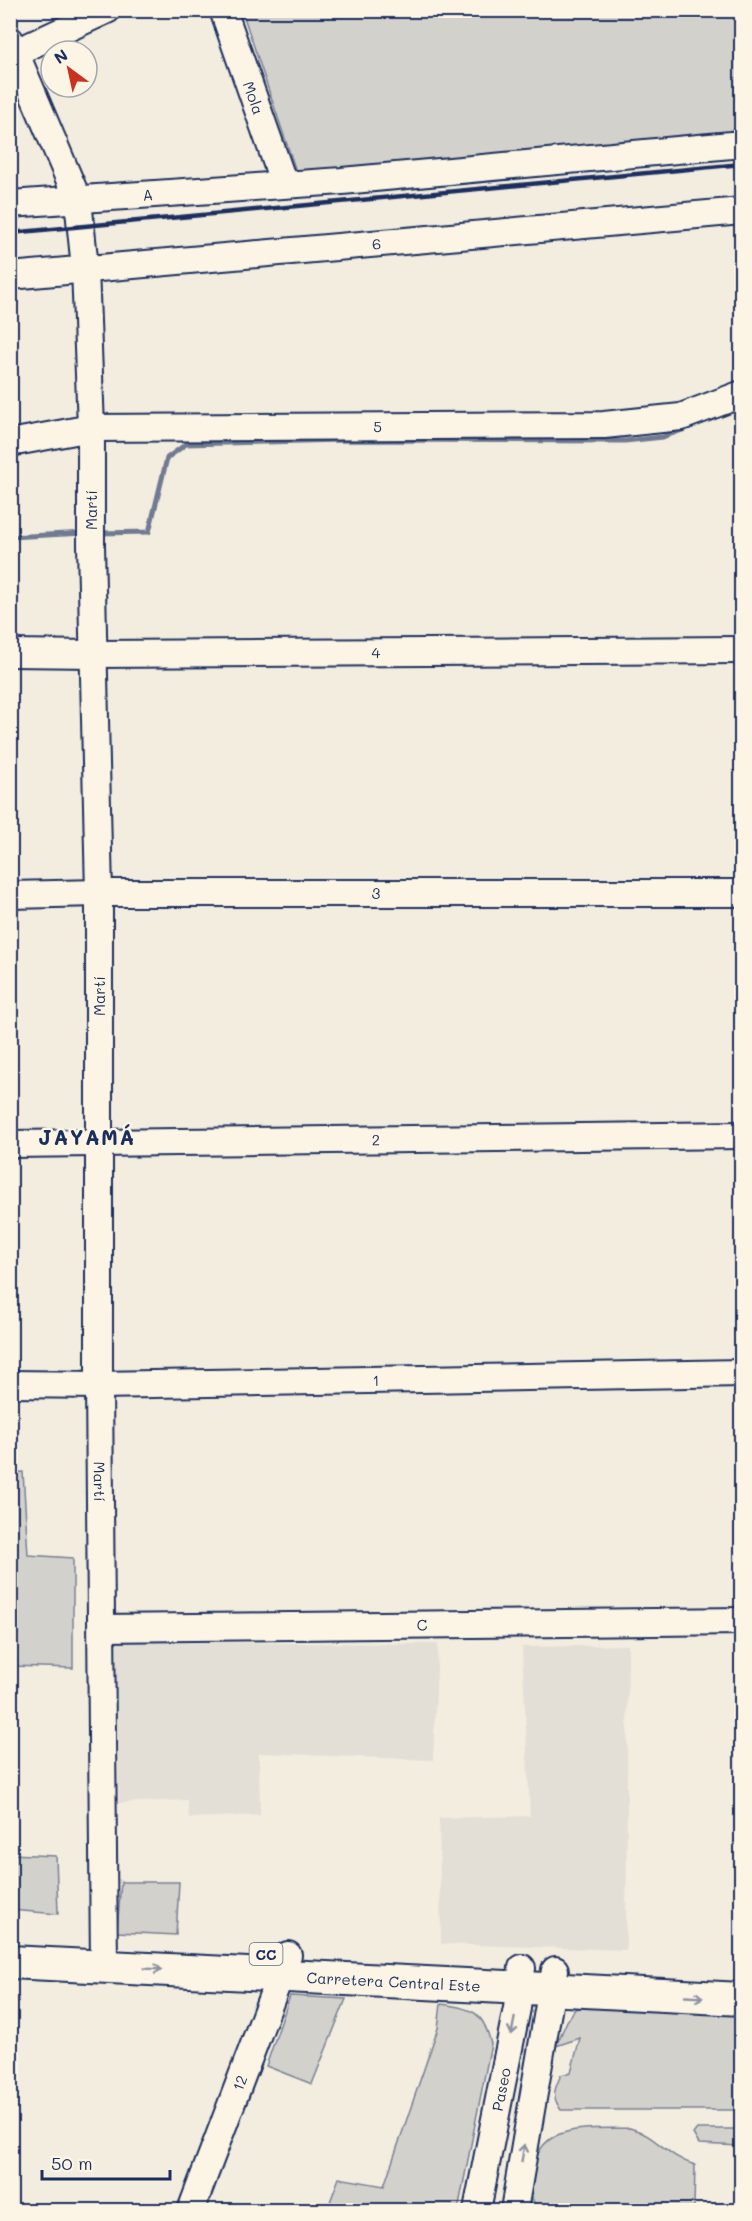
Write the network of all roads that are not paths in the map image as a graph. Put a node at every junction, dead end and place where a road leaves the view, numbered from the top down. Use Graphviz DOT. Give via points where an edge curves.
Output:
graph roads {
  1 [pos="108,10"];
  2 [pos="223,10"];
  3 [pos="12,49"];
  4 [pos="741,144"];
  5 [pos="284,184"];
  6 [pos="78,200"];
  7 [pos="10,204"];
  8 [pos="741,211"];
  9 [pos="85,268"];
  10 [pos="10,276"];
  11 [pos="741,393"];
  12 [pos="91,428"];
  13 [pos="10,443"];
  14 [pos="741,650"];
  15 [pos="10,653"];
  16 [pos="95,654"];
  17 [pos="99,893"];
  18 [pos="741,893"];
  19 [pos="10,895"];
  20 [pos="741,1135"];
  21 [pos="10,1144"];
  22 [pos="100,1144"];
  23 [pos="741,1373"];
  24 [pos="10,1384"];
  25 [pos="99,1384"];
  26 [pos="741,1621"];
  27 [pos="102,1628"];
  28 [pos="10,1943"];
  29 [pos="104,1956"];
  30 [pos="10,1962"];
  31 [pos="285,1966"];
  32 [pos="521,1978"];
  33 [pos="741,1978"];
  34 [pos="553,1979"];
  35 [pos="741,1999"];
  36 [pos="191,2211"];
  37 [pos="477,2211"];
  38 [pos="513,2211"];
  1 -- 3 [label="street"];
  2 -- 5 [label="street, Mola"];
  3 -- 6 [label="street, Martí"];
  4 -- 5 [label="street, A"];
  5 -- 6 [label="street, A"];
  6 -- 7 [label="street, A"];
  6 -- 9 [label="street, Martí"];
  8 -- 9 [label="street, 6"];
  9 -- 10 [label="street, 6"];
  9 -- 12 [label="street, Martí"];
  11 -- 12 [label="street, 5" via="681,417 604,425"];
  12 -- 13 [label="street, 5"];
  12 -- 16 [label="street, Martí"];
  14 -- 16 [label="street, 4"];
  15 -- 16 [label="street, 4"];
  16 -- 17 [label="street, Martí"];
  17 -- 18 [label="street, 3"];
  17 -- 19 [label="street, 3"];
  17 -- 22 [label="street, Martí"];
  20 -- 22 [label="street, 2"];
  21 -- 22 [label="street, 2"];
  22 -- 25 [label="street, Martí"];
  23 -- 25 [label="street, 1"];
  24 -- 25 [label="street, 1"];
  25 -- 27 [label="street, Martí"];
  26 -- 27 [label="street, C"];
  27 -- 29 [label="street, Martí"];
  28 -- 29 [label="main road, Carretera Central Este / CC"];
  29 -- 30 [label="main road, Carretera Central Este / CC"];
  29 -- 31 [label="main road, Carretera Central Este / CC"];
  31 -- 32 [label="main road, Carretera Central Este / CC"];
  31 -- 36 [label="street, 12"];
  32 -- 34 [label="main road, Carretera Central Este / CC"];
  32 -- 37 [label="street, Paseo, one-way"];
  33 -- 34 [label="main road, Carretera Central Este / CC"];
  34 -- 35 [label="main road, Carretera Central Este / CC, one-way"];
  38 -- 34 [label="street, one-way"];
}
